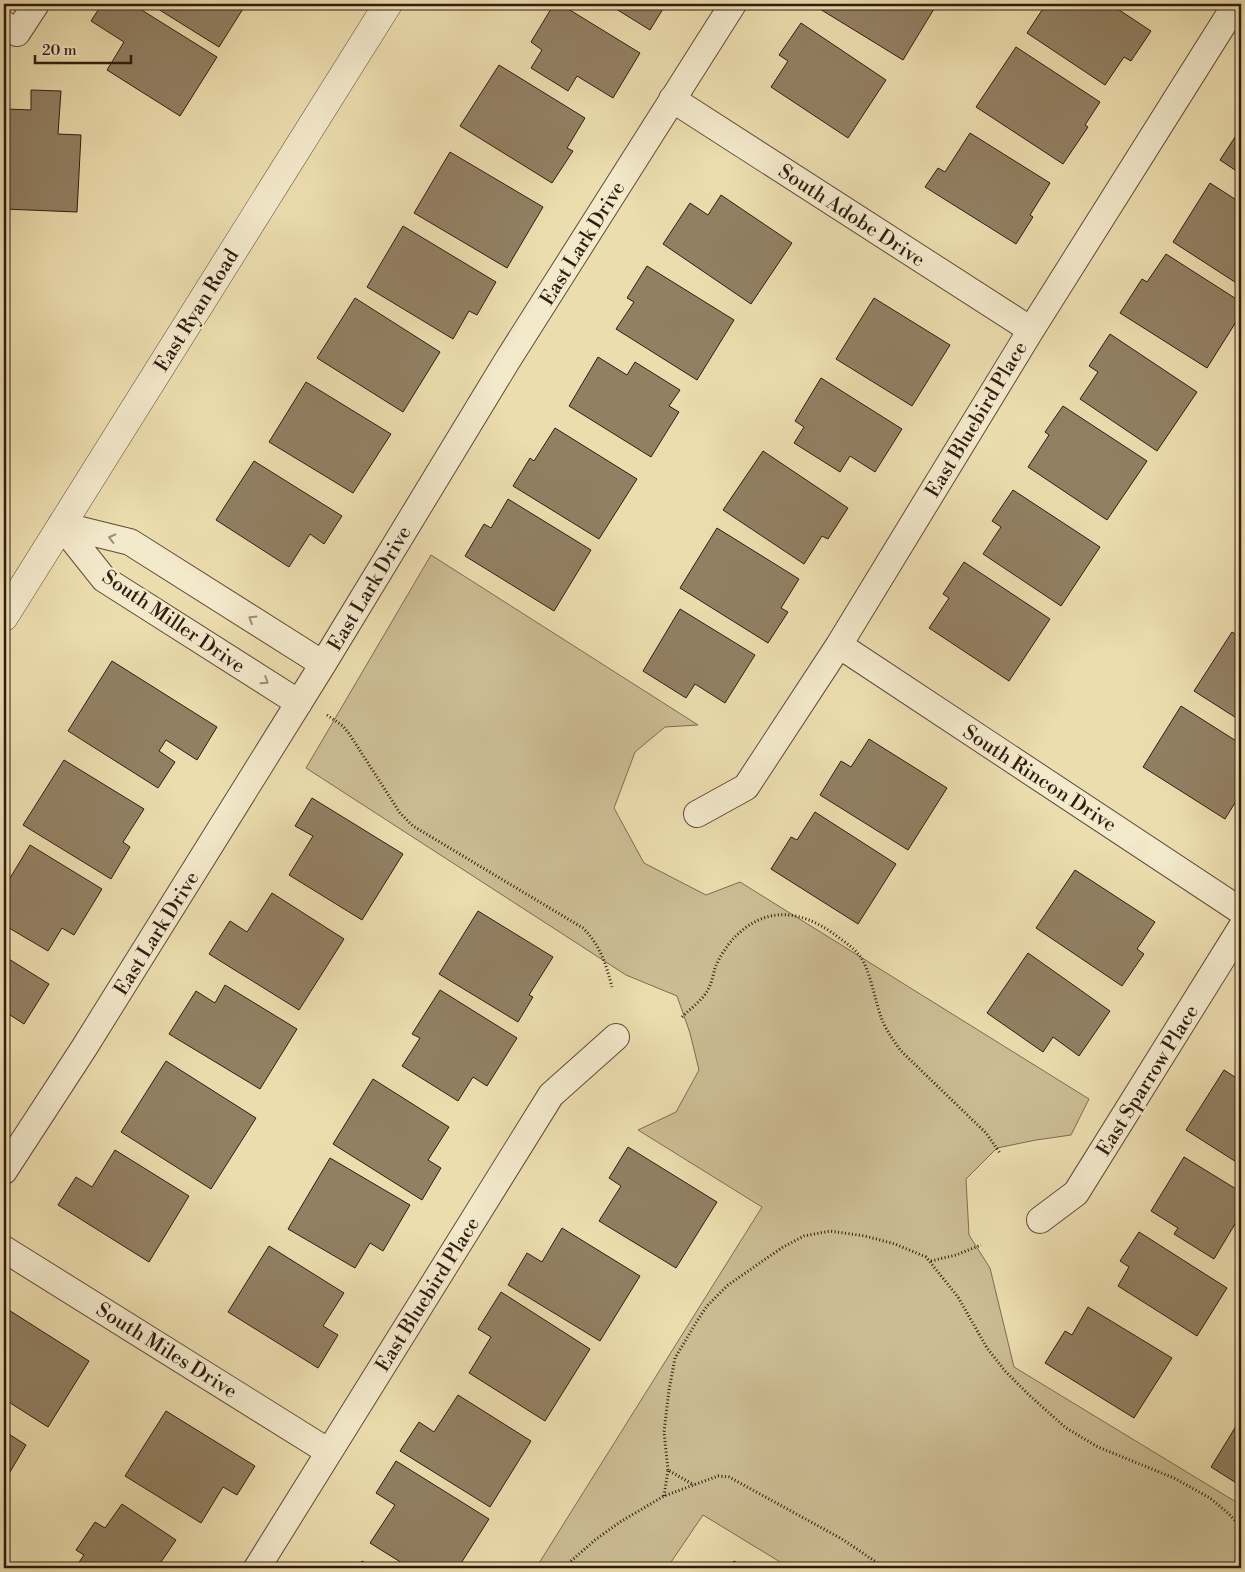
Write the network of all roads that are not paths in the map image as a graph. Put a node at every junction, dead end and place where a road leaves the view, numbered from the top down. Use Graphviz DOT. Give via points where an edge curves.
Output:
graph roads {
  1 [pos="36,4"];
  2 [pos="388,4"];
  3 [pos="733,4"];
  4 [pos="1236,4"];
  5 [pos="10,29"];
  6 [pos="672,99"];
  7 [pos="1031,330"];
  8 [pos="61,525"];
  9 [pos="4,617"];
  10 [pos="839,645"];
  11 [pos="323,664"];
  12 [pos="299,703"];
  13 [pos="697,814"];
  14 [pos="1241,911"];
  15 [pos="1241,928"];
  16 [pos="616,1036"];
  17 [pos="4,1171"];
  18 [pos="1040,1220"];
  19 [pos="4,1249"];
  20 [pos="329,1452"];
  21 [pos="257,1568"];
  1 -- 5 [label="street"];
  2 -- 8 [label="street, East Ryan Road"];
  3 -- 6 [label="street, East Lark Drive"];
  4 -- 7 [label="street, East Bluebird Place"];
  6 -- 7 [label="street, South Adobe Drive"];
  6 -- 11 [label="street, East Lark Drive" via="507,361"];
  7 -- 10 [label="street, East Bluebird Place"];
  8 -- 9 [label="street, East Ryan Road"];
  11 -- 8 [label="street, South Miller Drive, one-way" via="130,542"];
  8 -- 12 [label="street, South Miller Drive, one-way" via="104,578"];
  10 -- 13 [label="street, East Bluebird Place" via="746,787"];
  10 -- 14 [label="street, South Rincon Drive"];
  11 -- 12 [label="street, East Lark Drive"];
  12 -- 17 [label="street, East Lark Drive"];
  15 -- 18 [label="street, East Sparrow Place" via="1076,1193"];
  16 -- 20 [label="street, East Bluebird Place" via="551,1095"];
  19 -- 20 [label="street, South Miles Drive"];
  20 -- 21 [label="street, East Bluebird Place"];
}
